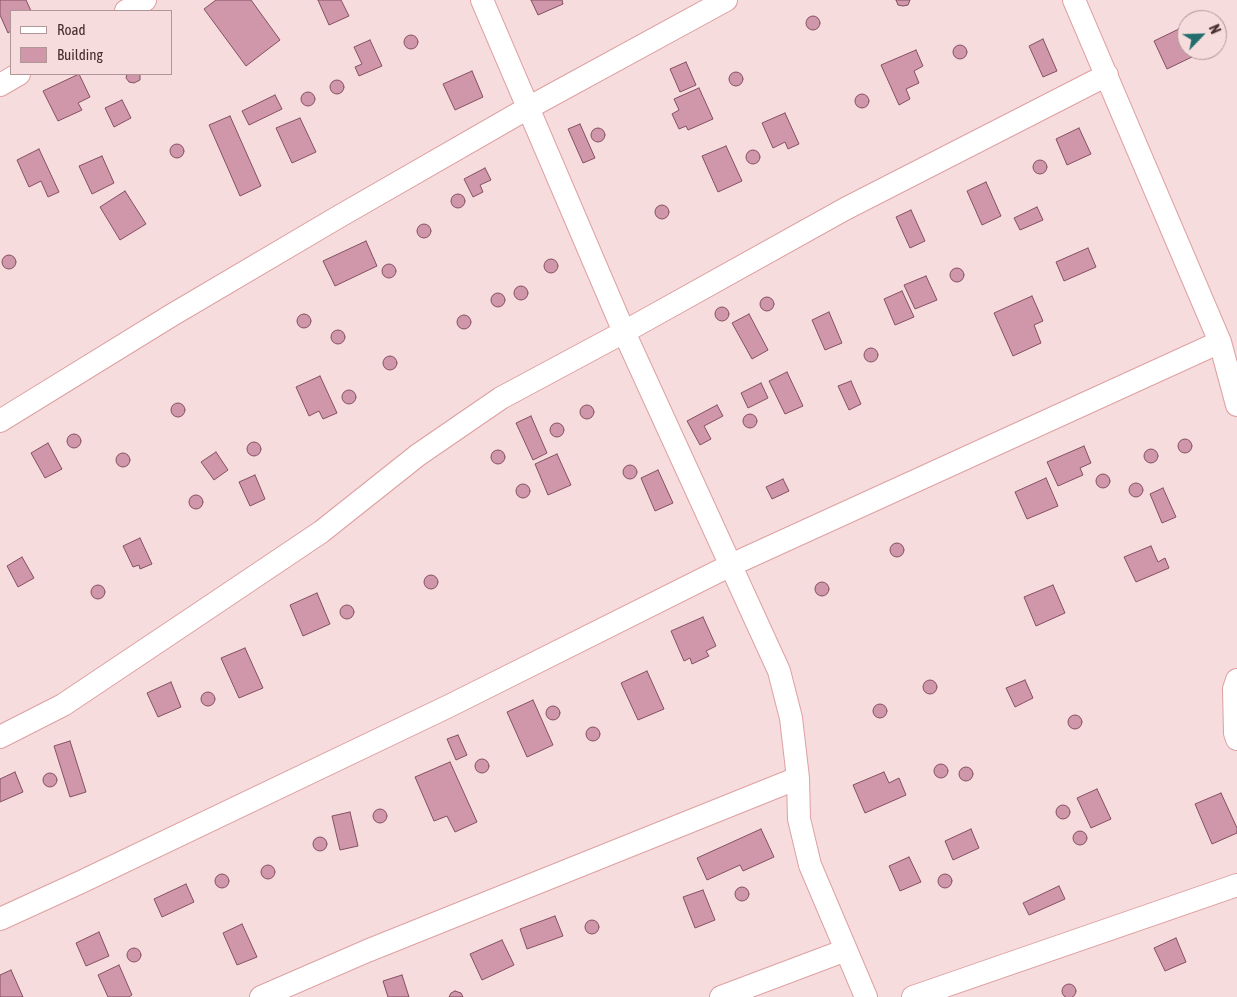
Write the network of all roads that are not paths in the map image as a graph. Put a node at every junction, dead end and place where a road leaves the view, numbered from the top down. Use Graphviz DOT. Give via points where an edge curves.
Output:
graph roads {
  1 [pos="145,0"];
  2 [pos="482,0"];
  3 [pos="726,0"];
  4 [pos="1074,0"];
  5 [pos="128,10"];
  6 [pos="16,75"];
  7 [pos="1107,75"];
  8 [pos="0,84"];
  9 [pos="528,108"];
  10 [pos="624,332"];
  11 [pos="1220,342"];
  12 [pos="1237,405"];
  13 [pos="0,421"];
  14 [pos="731,565"];
  15 [pos="1237,680"];
  16 [pos="0,737"];
  17 [pos="1237,739"];
  18 [pos="798,778"];
  19 [pos="1237,885"];
  20 [pos="0,919"];
  21 [pos="846,950"];
  22 [pos="261,997"];
  23 [pos="720,997"];
  24 [pos="866,997"];
  25 [pos="912,997"];
  1 -- 5 [label="street"];
  2 -- 9 [label="street"];
  3 -- 9 [label="street"];
  4 -- 7 [label="street"];
  6 -- 8 [label="street"];
  7 -- 10 [label="street" via="844,208"];
  7 -- 11 [label="street"];
  9 -- 10 [label="street"];
  9 -- 13 [label="street" via="172,315"];
  10 -- 14 [label="street"];
  10 -- 16 [label="street" via="501,398 418,455 321,532 63,705"];
  11 -- 12 [label="street"];
  11 -- 14 [label="street"];
  14 -- 18 [label="street" via="779,671 792,718"];
  14 -- 20 [label="street" via="449,706"];
  15 -- 17 [label="street" via="1234,689"];
  18 -- 21 [label="street" via="799,820 810,864"];
  18 -- 22 [label="street"];
  19 -- 25 [label="street"];
  21 -- 23 [label="street"];
  21 -- 24 [label="street"];
}
